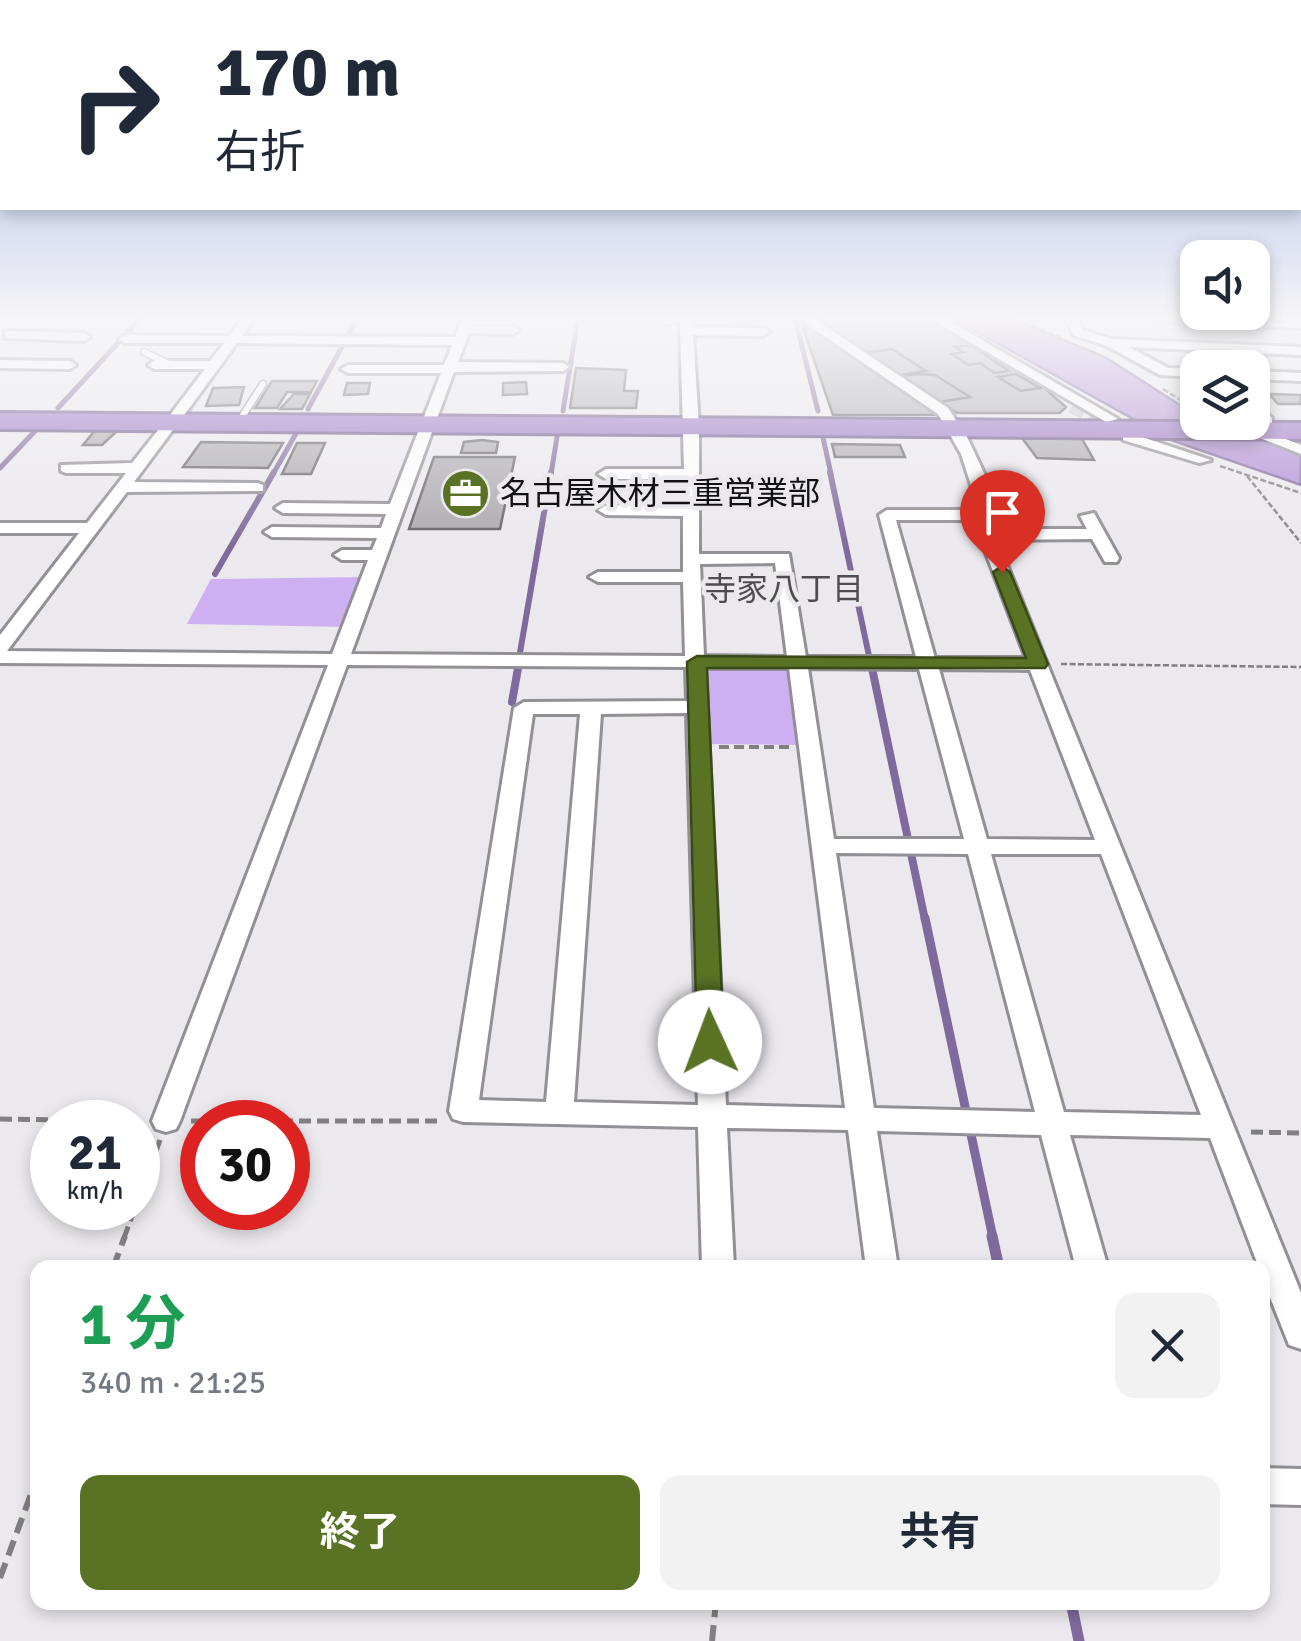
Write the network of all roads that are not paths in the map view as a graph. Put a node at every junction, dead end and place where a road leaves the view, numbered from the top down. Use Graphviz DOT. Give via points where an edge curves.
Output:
graph roads {
  1 [pos="192,395"];
  2 [pos="256,395"];
  3 [pos="440,395"];
  4 [pos="690,395"];
  5 [pos="918,395"];
  6 [pos="1060,395"];
  7 [pos="1068,395"];
  8 [pos="1072,406"];
  9 [pos="0,414"];
  10 [pos="243,415"];
  11 [pos="174,419"];
  12 [pos="430,420"];
  13 [pos="0,422"];
  14 [pos="691,422"];
  15 [pos="1180,422"];
  16 [pos="1270,422"];
  17 [pos="1301,422"];
  18 [pos="953,424"];
  19 [pos="1180,425"];
  20 [pos="1270,425"];
  21 [pos="1123,427"];
  22 [pos="1301,431"];
  23 [pos="1270,432"];
  24 [pos="1301,450"];
  25 [pos="1204,460"];
  26 [pos="66,468"];
  27 [pos="137,468"];
  28 [pos="606,474"];
  29 [pos="692,474"];
  30 [pos="124,486"];
  31 [pos="258,488"];
  32 [pos="283,508"];
  33 [pos="398,509"];
  34 [pos="606,510"];
  35 [pos="691,511"];
  36 [pos="1088,516"];
  37 [pos="991,524"];
  38 [pos="0,528"];
  39 [pos="92,528"];
  40 [pos="272,532"];
  41 [pos="386,533"];
  42 [pos="1098,534"];
  43 [pos="342,556"];
  44 [pos="378,556"];
  45 [pos="1111,558"];
  46 [pos="694,568"];
  47 [pos="598,576"];
  48 [pos="0,648"];
  49 [pos="0,657"];
  50 [pos="342,658"];
  51 [pos="697,662"];
  52 [pos="799,662"];
  53 [pos="928,663"];
  54 [pos="1038,664"];
  55 [pos="591,707"];
  56 [pos="698,707"];
  57 [pos="824,846"];
  58 [pos="978,846"];
  59 [pos="1108,846"];
  60 [pos="559,1112"];
  61 [pos="713,1115"];
  62 [pos="861,1117"];
  63 [pos="166,1122"];
  64 [pos="1052,1122"];
  65 [pos="1220,1129"];
  66 [pos="718,1260"];
  67 [pos="881,1260"];
  68 [pos="1090,1260"];
  69 [pos="1301,1334"];
  70 [pos="1270,1486"];
  71 [pos="1301,1487"];
  1 -- 11 [label="street"];
  2 -- 10 [label="lane"];
  3 -- 12 [label="street"];
  4 -- 14 [label="street"];
  5 -- 18 [label="street"];
  6 -- 8 [label="street"];
  7 -- 21 [label="street"];
  9 -- 11 [label="highway"];
  10 -- 11 [label="highway"];
  10 -- 12 [label="highway"];
  11 -- 12 [label="highway"];
  11 -- 13 [label="highway"];
  11 -- 27 [label="street"];
  12 -- 14 [label="highway"];
  12 -- 33 [label="street"];
  14 -- 18 [label="highway"];
  14 -- 29 [label="street"];
  15 -- 21 [label="highway"];
  16 -- 17 [label="highway"];
  18 -- 21 [label="highway"];
  18 -- 37 [label="street"];
  19 -- 21 [label="highway"];
  20 -- 22 [label="highway"];
  21 -- 25 [label="street"];
  23 -- 24 [label="street"];
  26 -- 27 [label="street"];
  27 -- 30 [label="street"];
  28 -- 29 [label="street"];
  29 -- 35 [label="street"];
  30 -- 31 [label="street"];
  30 -- 39 [label="street"];
  32 -- 33 [label="street"];
  33 -- 41 [label="street"];
  34 -- 35 [label="street"];
  35 -- 46 [label="street"];
  36 -- 42 [label="street"];
  37 -- 42 [label="street"];
  37 -- 53 [label="street" via="888,515"];
  37 -- 54 [label="street" via="990,540"];
  38 -- 39 [label="street"];
  39 -- 48 [label="street"];
  40 -- 41 [label="street"];
  41 -- 44 [label="street"];
  42 -- 45 [label="street"];
  43 -- 44 [label="street"];
  44 -- 50 [label="street"];
  46 -- 47 [label="street"];
  46 -- 51 [label="street"];
  46 -- 52 [label="street" via="783,558"];
  49 -- 50 [label="street"];
  50 -- 51 [label="street"];
  50 -- 63 [label="street"];
  51 -- 52 [label="street"];
  51 -- 56 [label="street"];
  52 -- 53 [label="street"];
  52 -- 57 [label="street"];
  53 -- 54 [label="street"];
  53 -- 58 [label="street"];
  54 -- 59 [label="street"];
  55 -- 56 [label="street"];
  55 -- 60 [label="street"];
  55 -- 60 [label="street" via="524,708 463,1111"];
  56 -- 61 [label="street"];
  57 -- 58 [label="street"];
  57 -- 62 [label="street"];
  58 -- 59 [label="street"];
  58 -- 64 [label="street"];
  59 -- 65 [label="street"];
  60 -- 61 [label="street"];
  61 -- 62 [label="street"];
  61 -- 66 [label="street"];
  62 -- 64 [label="street"];
  62 -- 67 [label="street"];
  64 -- 65 [label="street"];
  64 -- 68 [label="street"];
  65 -- 69 [label="street"];
  70 -- 71 [label="street"];
}
